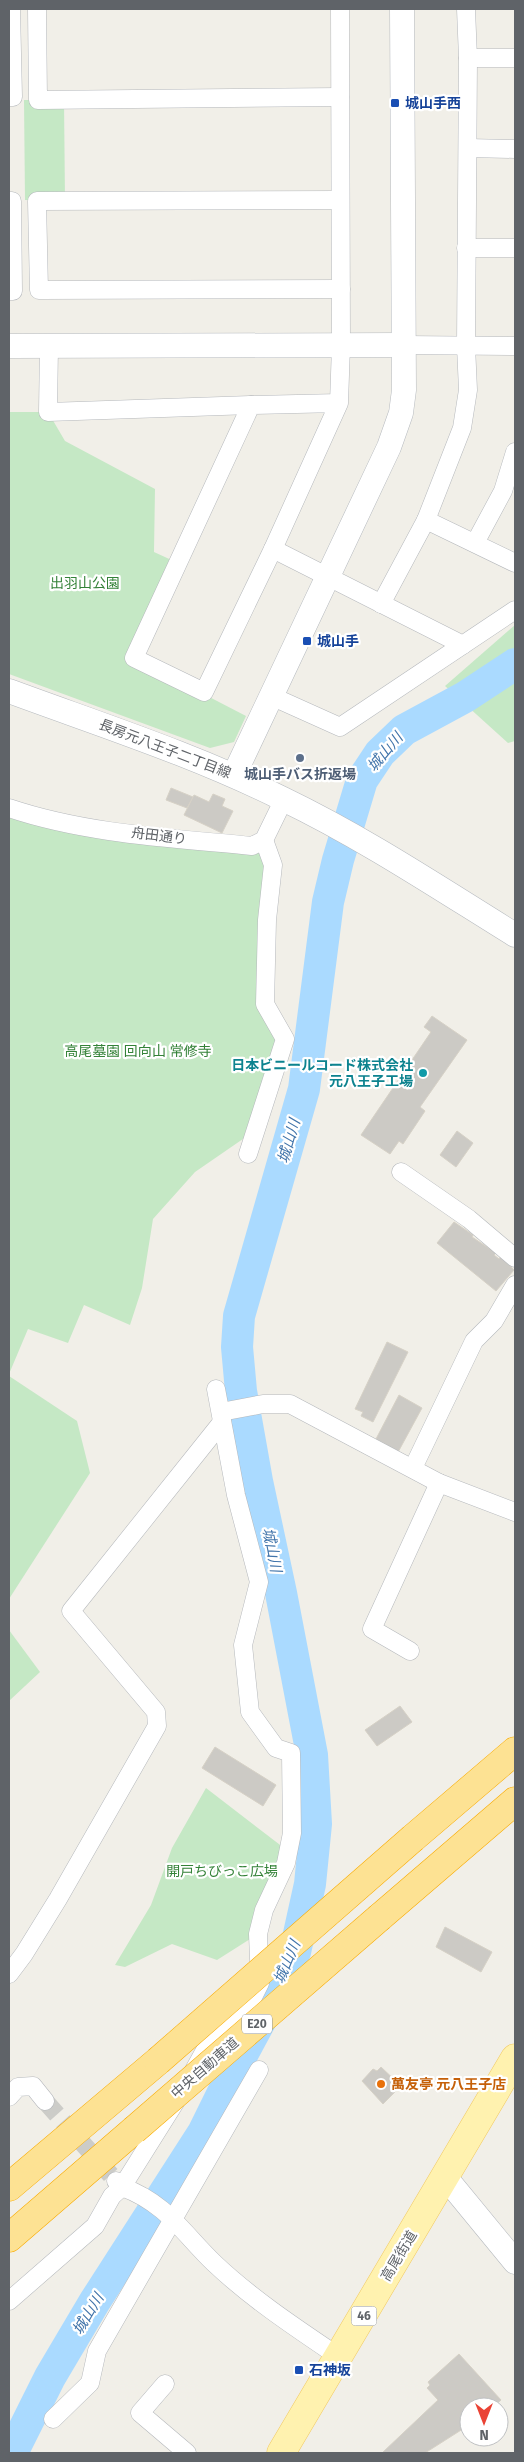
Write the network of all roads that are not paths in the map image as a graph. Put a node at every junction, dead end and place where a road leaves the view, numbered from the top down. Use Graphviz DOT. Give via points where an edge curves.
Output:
graph roads {
  1 [pos="37,9"];
  2 [pos="340,9"];
  3 [pos="402,9"];
  4 [pos="466,9"];
  5 [pos="9,10"];
  6 [pos="468,58"];
  7 [pos="515,58"];
  8 [pos="9,97"];
  9 [pos="340,97"];
  10 [pos="468,148"];
  11 [pos="515,149"];
  12 [pos="340,200"];
  13 [pos="9,201"];
  14 [pos="466,248"];
  15 [pos="515,248"];
  16 [pos="340,290"];
  17 [pos="9,291"];
  18 [pos="404,345"];
  19 [pos="9,346"];
  20 [pos="49,346"];
  21 [pos="341,346"];
  22 [pos="466,346"];
  23 [pos="515,346"];
  24 [pos="339,403"];
  25 [pos="251,405"];
  26 [pos="515,452"];
  27 [pos="426,520"];
  28 [pos="475,543"];
  29 [pos="273,549"];
  30 [pos="515,563"];
  31 [pos="327,576"];
  32 [pos="381,604"];
  33 [pos="515,610"];
  34 [pos="463,645"];
  35 [pos="9,690"];
  36 [pos="271,696"];
  37 [pos="234,775"];
  38 [pos="284,799"];
  39 [pos="9,808"];
  40 [pos="264,840"];
  41 [pos="515,935"];
  42 [pos="248,1154"];
  43 [pos="401,1172"];
  44 [pos="515,1258"];
  45 [pos="515,1285"];
  46 [pos="216,1388"];
  47 [pos="223,1415"];
  48 [pos="413,1468"];
  49 [pos="439,1483"];
  50 [pos="515,1512"];
  51 [pos="410,1651"];
  52 [pos="515,1751"];
  53 [pos="515,1801"];
  54 [pos="9,1974"];
  55 [pos="515,2058"];
  56 [pos="259,2070"];
  57 [pos="9,2097"];
  58 [pos="45,2100"];
  59 [pos="446,2178"];
  60 [pos="124,2186"];
  61 [pos="9,2187"];
  62 [pos="168,2214"];
  63 [pos="9,2238"];
  64 [pos="515,2262"];
  65 [pos="9,2300"];
  66 [pos="339,2358"];
  67 [pos="165,2384"];
  68 [pos="53,2418"];
  69 [pos="187,2453"];
  70 [pos="281,2453"];
  1 -- 9 [label="street" via="38,100"];
  2 -- 9 [label="street"];
  3 -- 18 [label="street"];
  4 -- 6 [label="street"];
  5 -- 8 [label="street" via="13,97"];
  6 -- 7 [label="street"];
  6 -- 10 [label="street"];
  9 -- 12 [label="street"];
  10 -- 11 [label="street"];
  10 -- 14 [label="street"];
  12 -- 16 [label="street"];
  12 -- 16 [label="street" via="37,201 39,290"];
  13 -- 17 [label="street" via="12,201 13,291"];
  14 -- 15 [label="street"];
  14 -- 22 [label="street"];
  16 -- 21 [label="street"];
  18 -- 21 [label="street"];
  18 -- 22 [label="street"];
  18 -- 31 [label="street" via="404,390 396,431"];
  19 -- 20 [label="street"];
  20 -- 21 [label="street"];
  20 -- 25 [label="street" via="48,412"];
  21 -- 24 [label="street"];
  22 -- 23 [label="street"];
  22 -- 27 [label="street" via="468,390 462,428"];
  24 -- 25 [label="street"];
  24 -- 29 [label="street"];
  25 -- 29 [label="street" via="134,658 204,692"];
  26 -- 28 [label="street" via="502,491"];
  27 -- 28 [label="street"];
  27 -- 32 [label="street"];
  28 -- 30 [label="street"];
  29 -- 31 [label="street"];
  31 -- 32 [label="street"];
  31 -- 36 [label="street"];
  32 -- 34 [label="street"];
  33 -- 34 [label="street"];
  34 -- 36 [label="street" via="340,728"];
  35 -- 37 [label="street, 長房元八王子二丁目線"];
  36 -- 37 [label="street"];
  37 -- 38 [label="street, 長房元八王子二丁目線"];
  38 -- 40 [label="street"];
  38 -- 41 [label="street, 長房元八王子二丁目線" via="366,843"];
  39 -- 40 [label="street, 舟田通り" via="54,821 142,834 252,846"];
  40 -- 42 [label="street" via="273,865 267,920 265,1004 285,1039"];
  43 -- 44 [label="street" via="469,1219"];
  45 -- 48 [label="street" via="494,1321 474,1341"];
  46 -- 47 [label="street"];
  47 -- 48 [label="street" via="263,1404 290,1404"];
  47 -- 54 [label="street" via="71,1611 156,1712 157,1726 58,1899"];
  47 -- 60 [label="street" via="236,1495 259,1582 244,1645 250,1712 276,1748 291,1753 292,1833 286,1863 264,1910 258,1934 260,1983 250,2003 209,2043 160,2131"];
  48 -- 49 [label="street"];
  49 -- 50 [label="street"];
  49 -- 51 [label="street" via="372,1630"];
  52 -- 61 [label="highway, E20, bridge"];
  53 -- 63 [label="highway, 中央自動車道 / E20, bridge"];
  55 -- 59 [label="main road, 高尾街道 / 46"];
  56 -- 62 [label="street"];
  57 -- 58 [label="street" via="18,2087 33,2086"];
  59 -- 64 [label="street"];
  59 -- 66 [label="main road, 高尾街道 / 46"];
  60 -- 62 [label="street"];
  60 -- 65 [label="street" via="112,2196 95,2226"];
  62 -- 66 [label="street" via="214,2263 258,2301"];
  62 -- 68 [label="street" via="97,2351 90,2383"];
  66 -- 70 [label="main road, 高尾街道 / 46"];
  67 -- 69 [label="street" via="140,2413"];
}
